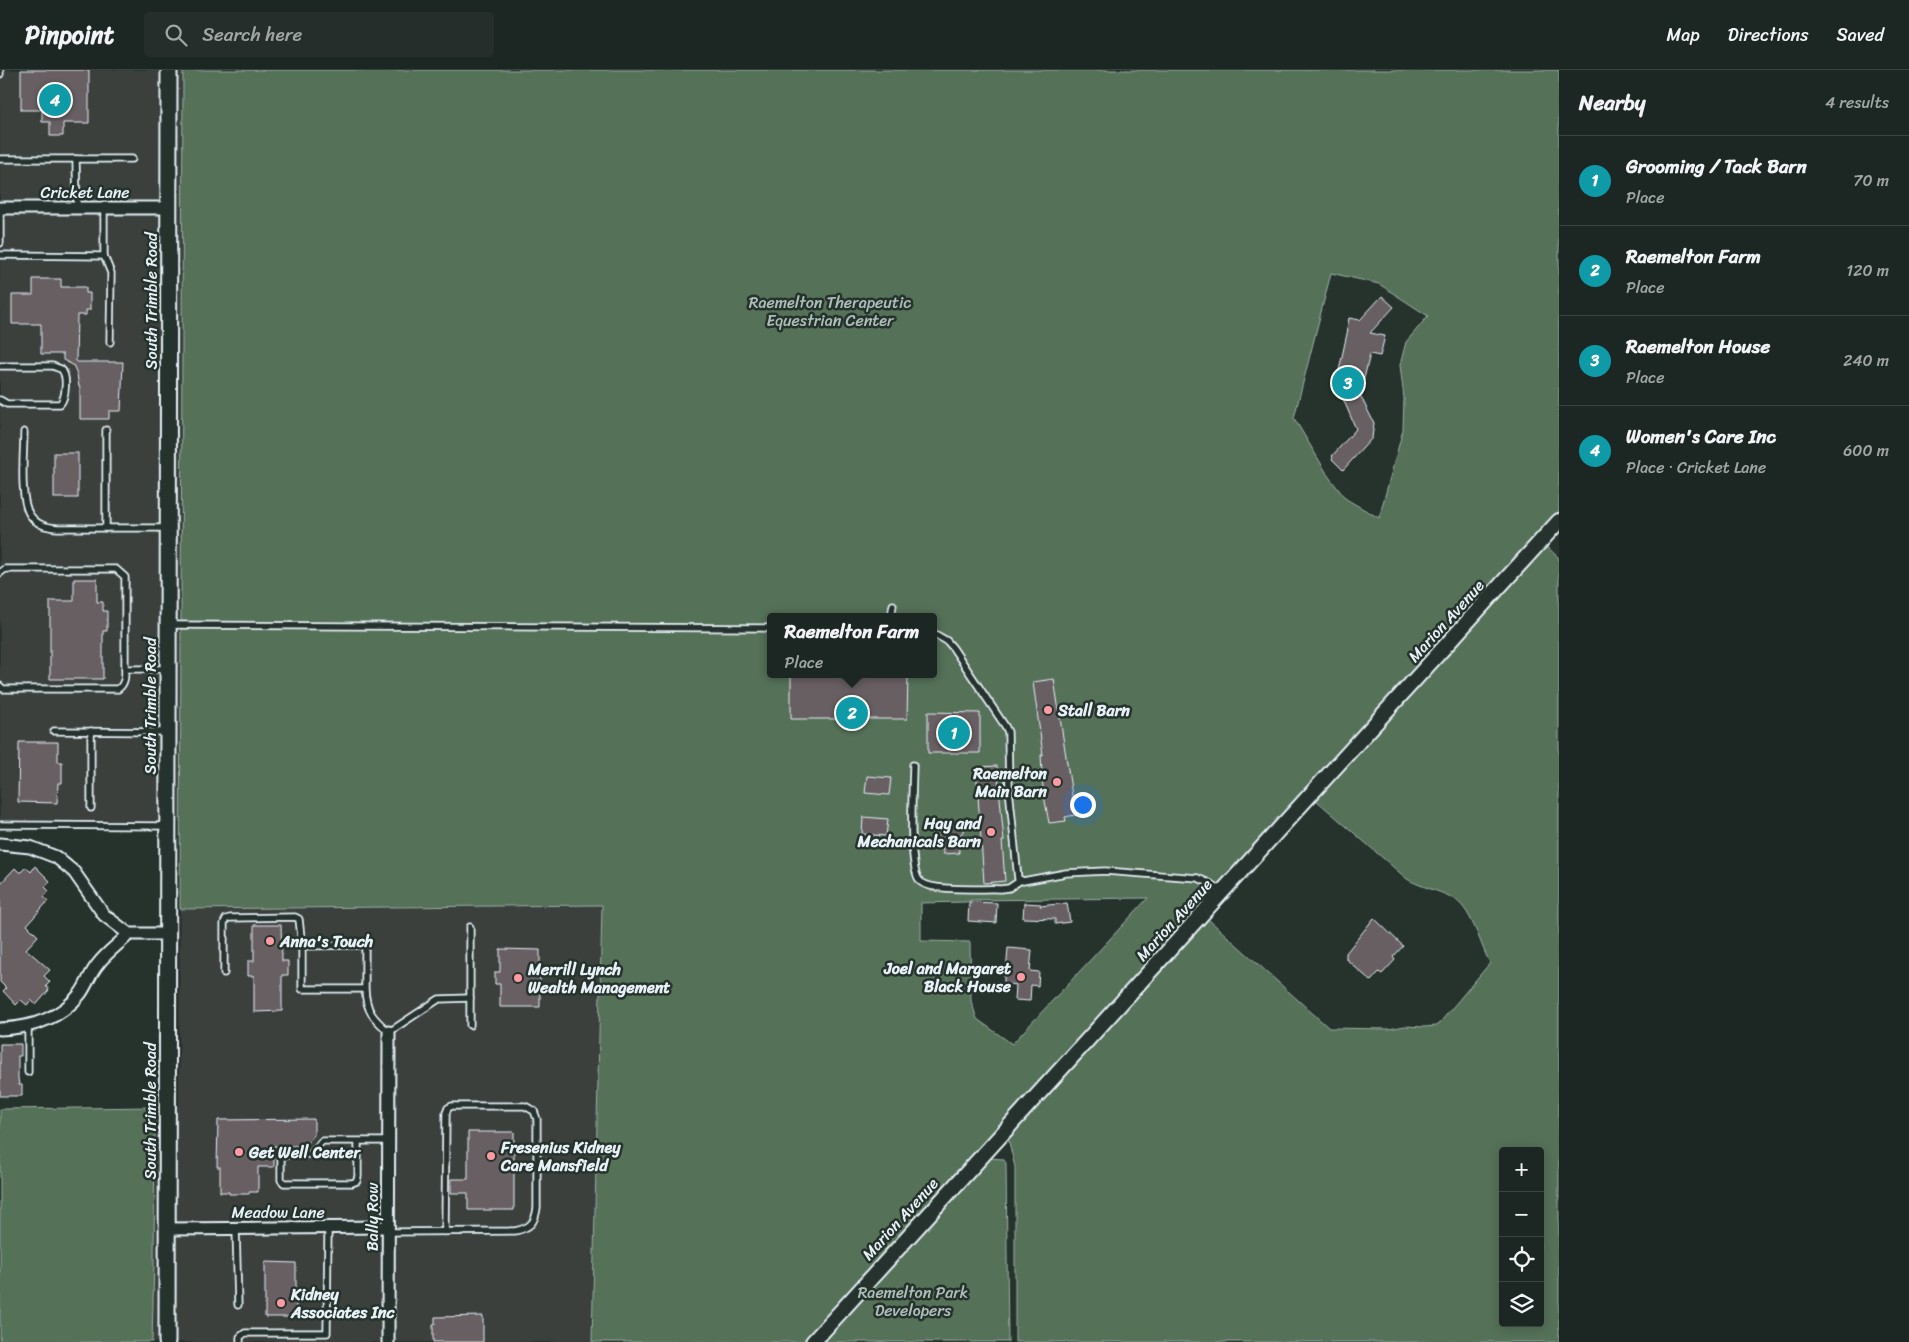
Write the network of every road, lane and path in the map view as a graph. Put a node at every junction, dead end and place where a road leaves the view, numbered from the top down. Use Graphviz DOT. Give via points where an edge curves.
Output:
graph roads {
  1 [pos="0,70"];
  2 [pos="169,70"];
  3 [pos="0,74"];
  4 [pos="0,159"];
  5 [pos="76,159"];
  6 [pos="132,159"];
  7 [pos="0,208"];
  8 [pos="77,208"];
  9 [pos="104,208"];
  10 [pos="169,208"];
  11 [pos="0,243"];
  12 [pos="0,255"];
  13 [pos="104,256"];
  14 [pos="110,342"];
  15 [pos="0,366"];
  16 [pos="0,400"];
  17 [pos="106,430"];
  18 [pos="24,432"];
  19 [pos="1559,521"];
  20 [pos="106,528"];
  21 [pos="168,528"];
  22 [pos="0,573"];
  23 [pos="892,605"];
  24 [pos="891,613"];
  25 [pos="168,625"];
  26 [pos="767,628"];
  27 [pos="937,635"];
  28 [pos="125,669"];
  29 [pos="168,669"];
  30 [pos="0,686"];
  31 [pos="54,731"];
  32 [pos="91,731"];
  33 [pos="168,732"];
  34 [pos="913,765"];
  35 [pos="91,808"];
  36 [pos="0,825"];
  37 [pos="167,826"];
  38 [pos="0,844"];
  39 [pos="1020,880"];
  40 [pos="1223,892"];
  41 [pos="470,927"];
  42 [pos="128,934"];
  43 [pos="167,934"];
  44 [pos="302,946"];
  45 [pos="224,973"];
  46 [pos="365,989"];
  47 [pos="470,998"];
  48 [pos="470,1025"];
  49 [pos="28,1026"];
  50 [pos="0,1028"];
  51 [pos="389,1032"];
  52 [pos="28,1072"];
  53 [pos="358,1141"];
  54 [pos="388,1141"];
  55 [pos="236,1228"];
  56 [pos="328,1228"];
  57 [pos="167,1229"];
  58 [pos="388,1230"];
  59 [pos="445,1232"];
  60 [pos="238,1305"];
  61 [pos="167,1342"];
  62 [pos="240,1342"];
  63 [pos="388,1342"];
  64 [pos="813,1342"];
  1 -- 3 [label="lane"];
  2 -- 10 [label="main road, South Trimble Road"];
  4 -- 5 [label="lane"];
  5 -- 6 [label="lane"];
  5 -- 8 [label="lane"];
  7 -- 8 [label="street, Cricket Lane"];
  7 -- 11 [label="lane"];
  8 -- 9 [label="street, Cricket Lane"];
  9 -- 10 [label="street, Cricket Lane"];
  9 -- 13 [label="lane"];
  10 -- 21 [label="main road, South Trimble Road"];
  12 -- 13 [label="lane"];
  13 -- 14 [label="lane" via="111,273"];
  15 -- 16 [label="lane" via="53,366 61,369 64,398 60,404 7,404"];
  17 -- 20 [label="lane"];
  18 -- 20 [label="lane" via="24,493 30,515 45,527"];
  19 -- 40 [label="street, Marion Avenue"];
  20 -- 21 [label="lane"];
  21 -- 25 [label="main road, South Trimble Road"];
  22 -- 28 [label="lane" via="6,569 116,569 121,572 125,577"];
  23 -- 24 [label="lane"];
  25 -- 26 [label="lane"];
  25 -- 29 [label="main road, South Trimble Road"];
  27 -- 39 [label="lane" via="953,648 1005,726 1017,876"];
  28 -- 29 [label="lane"];
  28 -- 30 [label="lane" via="125,681 118,689 3,689"];
  29 -- 33 [label="main road, South Trimble Road"];
  31 -- 32 [label="lane"];
  32 -- 33 [label="lane"];
  32 -- 35 [label="lane"];
  33 -- 37 [label="main road, South Trimble Road"];
  34 -- 39 [label="lane" via="913,865 917,878 937,888 1009,888"];
  36 -- 37 [label="lane"];
  37 -- 43 [label="main road, South Trimble Road"];
  38 -- 42 [label="street" via="30,847 56,857 74,872 104,915"];
  39 -- 40 [label="lane" via="1066,873 1122,872 1198,878"];
  40 -- 64 [label="street, Marion Avenue"];
  41 -- 47 [label="lane"];
  42 -- 43 [label="street"];
  42 -- 49 [label="street" via="98,964 80,994 68,1006 54,1016"];
  43 -- 57 [label="main road, South Trimble Road"];
  44 -- 45 [label="lane" via="301,923 296,917 230,918 224,923"];
  44 -- 46 [label="lane" via="302,989"];
  44 -- 46 [label="lane" via="365,945"];
  46 -- 51 [label="lane" via="373,1018"];
  47 -- 48 [label="lane"];
  47 -- 51 [label="lane" via="440,999"];
  49 -- 50 [label="street"];
  49 -- 52 [label="lane"];
  51 -- 54 [label="street, Bally Row"];
  53 -- 53 [label="lane" via="322,1141 312,1154 284,1155 281,1158 282,1180 284,1183 352,1183 358,1176"];
  53 -- 54 [label="lane"];
  54 -- 58 [label="street, Bally Row"];
  55 -- 56 [label="street, Meadow Lane"];
  55 -- 57 [label="street, Meadow Lane"];
  55 -- 60 [label="lane"];
  56 -- 58 [label="street, Meadow Lane"];
  56 -- 62 [label="lane" via="328,1333 245,1333"];
  57 -- 61 [label="main road, South Trimble Road"];
  58 -- 59 [label="lane"];
  58 -- 63 [label="street, Bally Row"];
  59 -- 59 [label="lane" via="515,1231 526,1229 535,1220 537,1119 534,1111 526,1106 448,1108"];
}
